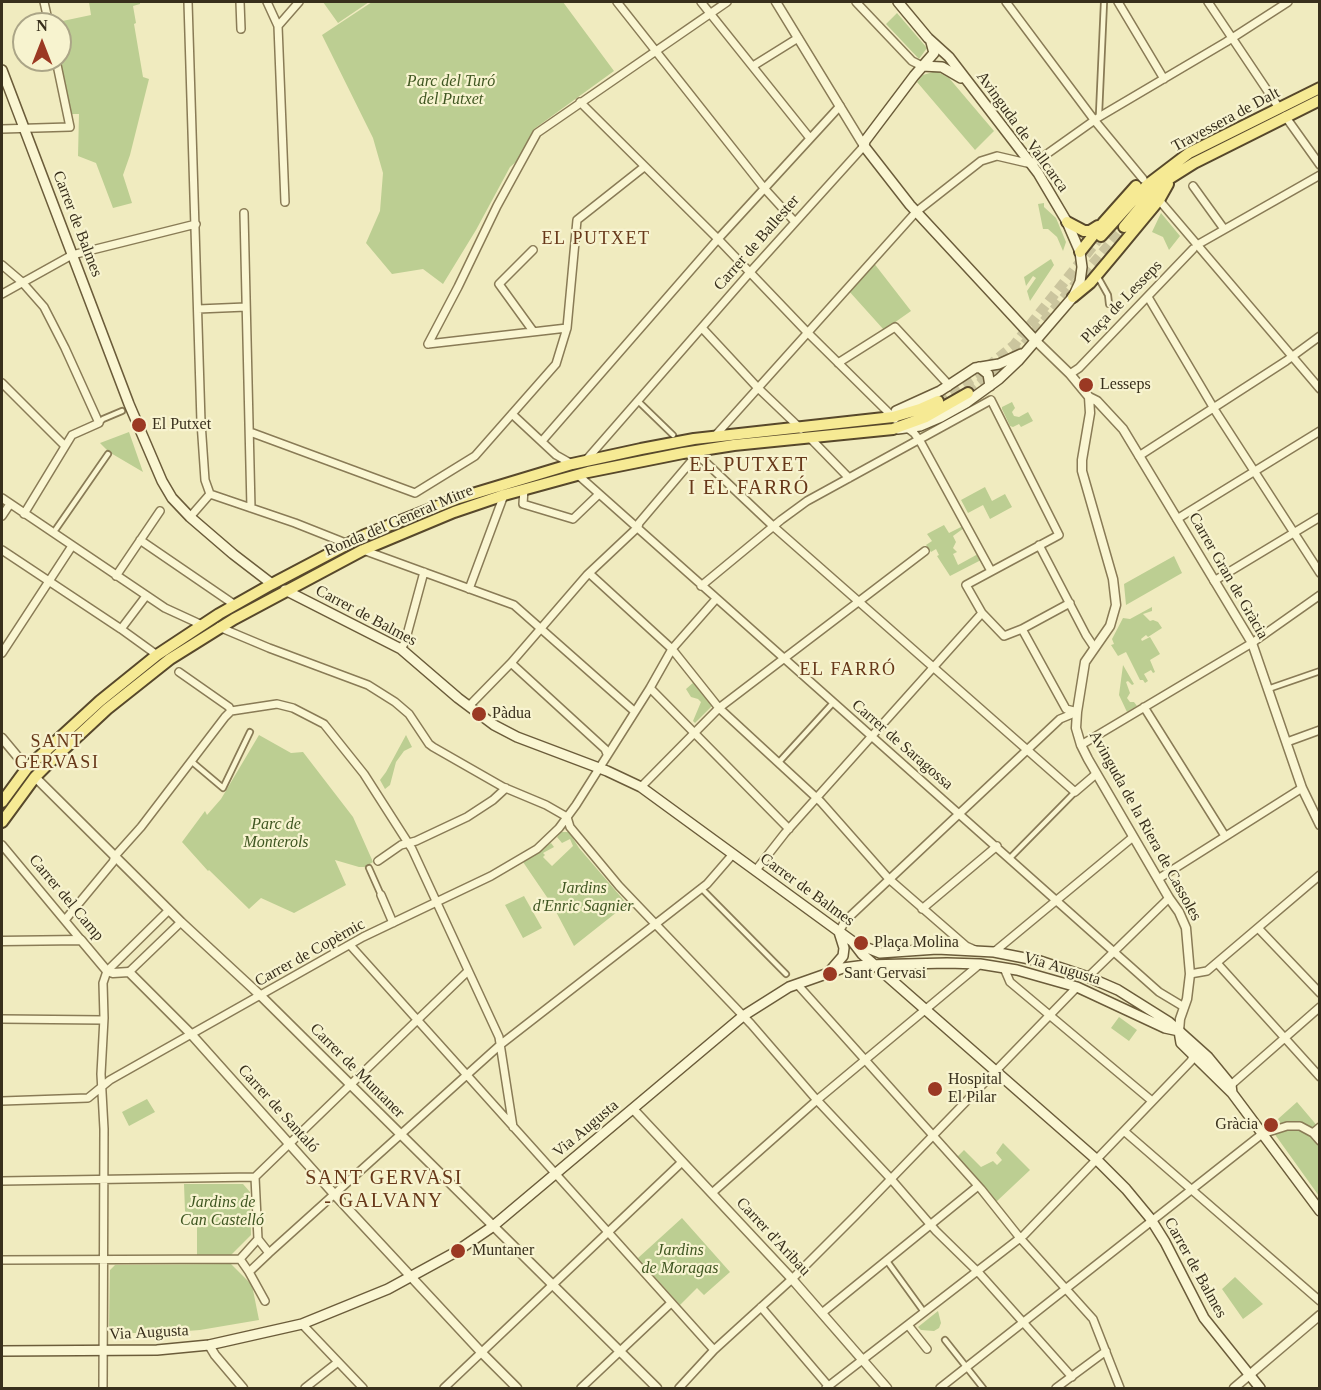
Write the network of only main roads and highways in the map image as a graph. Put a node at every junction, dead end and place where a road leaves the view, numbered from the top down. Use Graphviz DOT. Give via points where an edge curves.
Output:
graph roads {
  1 [pos="898,2"];
  2 [pos="928,38"];
  3 [pos="922,66"];
  4 [pos="2,70"];
  5 [pos="967,83"];
  6 [pos="1320,88"];
  7 [pos="1320,100"];
  8 [pos="1282,112"];
  9 [pos="1150,189"];
  10 [pos="1067,222"];
  11 [pos="1103,222"];
  12 [pos="1124,227"];
  13 [pos="1101,236"];
  14 [pos="1080,252"];
  15 [pos="1073,297"];
  16 [pos="1035,340"];
  17 [pos="1023,353"];
  18 [pos="979,367"];
  19 [pos="990,386"];
  20 [pos="968,393"];
  21 [pos="938,401"];
  22 [pos="894,422"];
  23 [pos="714,437"];
  24 [pos="700,450"];
  25 [pos="348,544"];
  26 [pos="363,550"];
  27 [pos="272,584"];
  28 [pos="285,590"];
  29 [pos="27,768"];
  30 [pos="35,777"];
  31 [pos="2,802"];
  32 [pos="2,822"];
  33 [pos="839,932"];
  34 [pos="853,942"];
  35 [pos="977,951"];
  36 [pos="994,952"];
  37 [pos="983,961"];
  38 [pos="875,964"];
  39 [pos="829,973"];
  40 [pos="1088,977"];
  41 [pos="1077,987"];
  42 [pos="1179,1030"];
  43 [pos="1320,1211"];
  44 [pos="2,1351"];
  45 [pos="1260,1389"];
  1 -- 2 [label="main road, Avinguda de Vallcarca"];
  2 -- 3 [label="main road, Carrer de Ballester" via="934,52"];
  2 -- 5 [label="main road, Avinguda de Vallcarca" via="949,57"];
  3 -- 5 [label="main road" via="945,68"];
  3 -- 16 [label="main road, Carrer de Ballester" via="864,146 915,212"];
  4 -- 27 [label="main road, Carrer de Balmes" via="154,463 172,498"];
  5 -- 10 [label="main road, Avinguda de Vallcarca" via="1031,163"];
  6 -- 8 [label="main road, Travessera de Dalt"];
  7 -- 8 [label="main road, Travessera de Dalt"];
  8 -- 9 [label="main road, Travessera de Dalt"];
  8 -- 9 [label="main road, Travessera de Dalt" via="1189,153"];
  9 -- 11 [label="main road"];
  9 -- 12 [label="main road, Travessera de Dalt"];
  9 -- 13 [label="main road, Travessera de Dalt"];
  9 -- 15 [label="main road" via="1090,283"];
  10 -- 11 [label="main road" via="1087,232"];
  10 -- 14 [label="main road, Avinguda de Vallcarca"];
  11 -- 14 [label="main road"];
  14 -- 15 [label="main road, Avinguda de Vallcarca" via="1082,273"];
  15 -- 16 [label="main road"];
  16 -- 17 [label="main road, Ronda del General Mitre"];
  17 -- 18 [label="main road, Ronda del General Mitre" via="999,364"];
  17 -- 19 [label="main road, Ronda del General Mitre"];
  18 -- 19 [label="main road" via="988,374"];
  18 -- 22 [label="main road, Ronda del General Mitre" via="917,403"];
  19 -- 22 [label="main road, Ronda del General Mitre" via="920,426"];
  20 -- 22 [label="main road, Ronda del General Mitre" via="938,411"];
  21 -- 22 [label="main road, Ronda del General Mitre"];
  22 -- 23 [label="main road, Ronda del General Mitre"];
  22 -- 24 [label="main road, Ronda del General Mitre" via="810,438"];
  23 -- 24 [label="main road"];
  23 -- 25 [label="main road, Ronda del General Mitre" via="572,464 456,499"];
  24 -- 26 [label="main road, Ronda del General Mitre" via="633,462 504,495"];
  25 -- 26 [label="main road"];
  25 -- 27 [label="main road, Ronda del General Mitre"];
  26 -- 28 [label="main road, Ronda del General Mitre"];
  27 -- 28 [label="main road"];
  27 -- 29 [label="main road, Ronda del General Mitre" via="157,655"];
  28 -- 30 [label="main road, Ronda del General Mitre" via="167,662 107,709"];
  28 -- 33 [label="main road, Carrer de Balmes" via="401,649 494,725 641,787"];
  29 -- 30 [label="main road"];
  29 -- 31 [label="main road, Ronda del General Mitre"];
  30 -- 32 [label="main road, Ronda del General Mitre"];
  33 -- 34 [label="main road, Carrer de Balmes"];
  33 -- 39 [label="main road" via="843,956"];
  34 -- 35 [label="main road, Via Augusta" via="880,953"];
  34 -- 38 [label="main road, Carrer de Balmes"];
  35 -- 36 [label="main road, Via Augusta"];
  35 -- 37 [label="main road"];
  36 -- 37 [label="main road"];
  36 -- 40 [label="main road, Via Augusta" via="1040,961"];
  37 -- 38 [label="main road, Via Augusta"];
  37 -- 41 [label="main road, Via Augusta"];
  38 -- 39 [label="main road, Via Augusta"];
  38 -- 45 [label="main road, Carrer de Balmes" via="1126,1189 1165,1242 1204,1318"];
  39 -- 44 [label="main road, Via Augusta" via="797,984 743,1017 492,1227 413,1277 302,1324 209,1345 157,1350"];
  40 -- 41 [label="main road"];
  40 -- 42 [label="main road, Via Augusta" via="1136,1001"];
  41 -- 42 [label="main road, Via Augusta" via="1165,1028"];
  42 -- 43 [label="main road, Via Augusta" via="1231,1089"];
}
